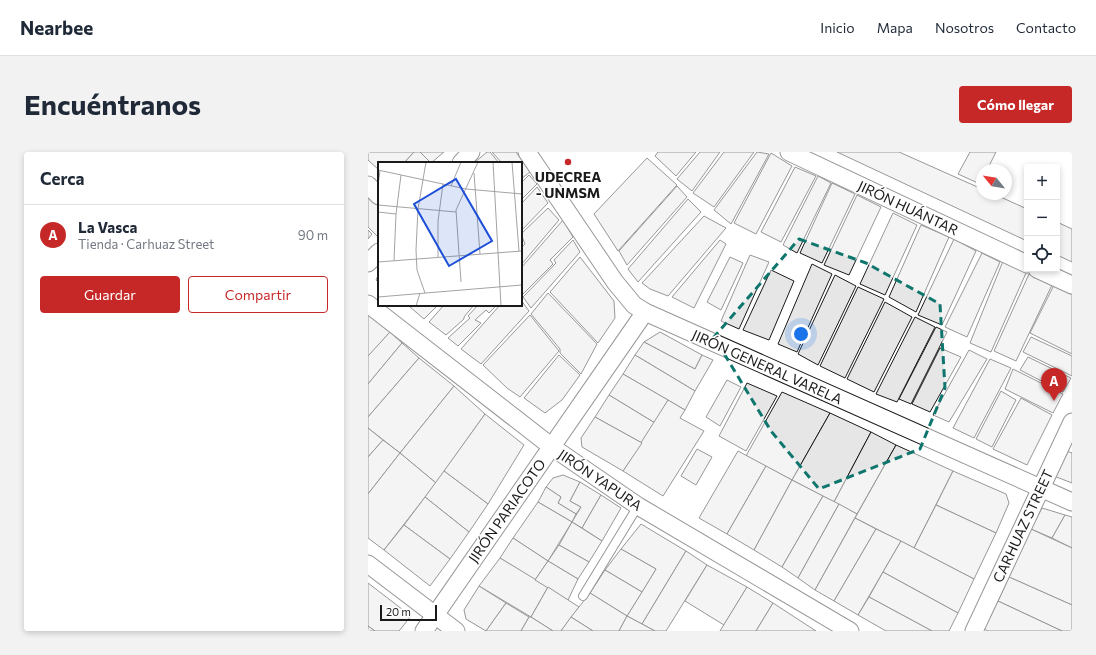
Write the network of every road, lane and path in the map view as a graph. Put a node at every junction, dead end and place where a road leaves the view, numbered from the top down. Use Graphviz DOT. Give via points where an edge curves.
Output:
graph roads {
  1 [pos="472,152"];
  2 [pos="528,152"];
  3 [pos="789,152"];
  4 [pos="462,162"];
  5 [pos="368,185"];
  6 [pos="378,195"];
  7 [pos="378,253"];
  8 [pos="1024,263"];
  9 [pos="368,264"];
  10 [pos="1044,272"];
  11 [pos="1072,285"];
  12 [pos="368,304"];
  13 [pos="645,312"];
  14 [pos="1072,422"];
  15 [pos="552,447"];
  16 [pos="1040,489"];
  17 [pos="1072,502"];
  18 [pos="638,506"];
  19 [pos="368,564"];
  20 [pos="583,596"];
  21 [pos="434,616"];
  22 [pos="424,631"];
  23 [pos="456,631"];
  24 [pos="850,631"];
  25 [pos="974,631"];
  1 -- 4 [label="street"];
  2 -- 13 [label="street, JIRÓN GENERAL VARELA" via="615,282 634,305"];
  3 -- 8 [label="street, JIRÓN HUÁNTAR"];
  5 -- 6 [label="street"];
  7 -- 9 [label="street"];
  10 -- 11 [label="street"];
  12 -- 15 [label="street, JIRÓN YAPURA"];
  13 -- 15 [label="street, JIRÓN PARIACOTO"];
  13 -- 16 [label="street, JIRÓN GENERAL VARELA"];
  14 -- 16 [label="street, CARHUAZ STREET"];
  15 -- 18 [label="street, JIRÓN YAPURA"];
  15 -- 21 [label="street, JIRÓN PARIACOTO"];
  16 -- 17 [label="street, JIRÓN GENERAL VARELA"];
  16 -- 25 [label="street, CARHUAZ STREET"];
  18 -- 20 [label="lane"];
  18 -- 24 [label="street, JIRÓN YAPURA"];
  19 -- 21 [label="street"];
  21 -- 22 [label="street, JIRÓN PARIACOTO"];
  21 -- 23 [label="street"];
}
